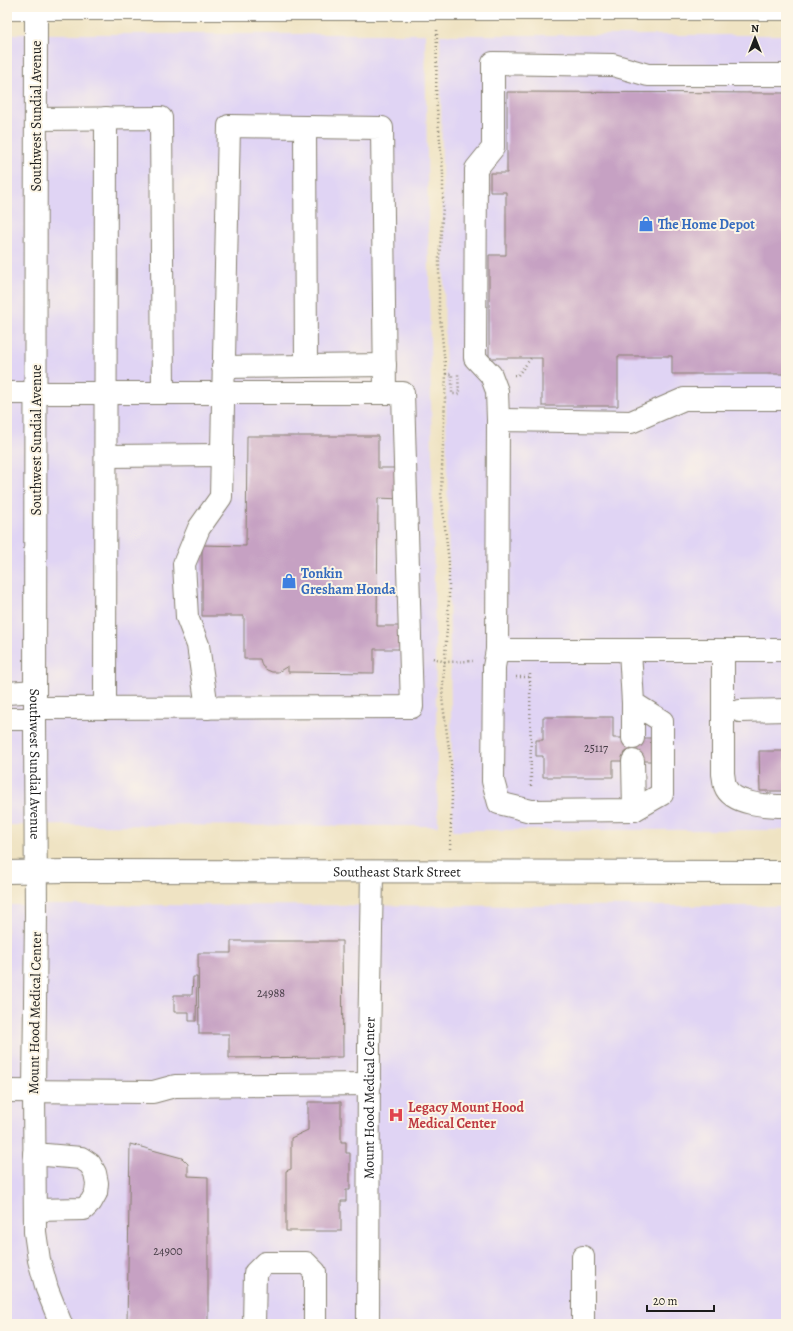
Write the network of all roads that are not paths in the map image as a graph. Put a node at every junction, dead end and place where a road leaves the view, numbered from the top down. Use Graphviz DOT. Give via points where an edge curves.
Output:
graph roads {
  1 [pos="7,8"];
  2 [pos="36,8"];
  3 [pos="421,8"];
  4 [pos="786,9"];
  5 [pos="786,74"];
  6 [pos="106,118"];
  7 [pos="36,119"];
  8 [pos="305,127"];
  9 [pos="385,365"];
  10 [pos="306,366"];
  11 [pos="223,367"];
  12 [pos="36,393"];
  13 [pos="106,393"];
  14 [pos="163,393"];
  15 [pos="223,393"];
  16 [pos="385,393"];
  17 [pos="7,394"];
  18 [pos="786,399"];
  19 [pos="498,420"];
  20 [pos="222,455"];
  21 [pos="106,456"];
  22 [pos="497,650"];
  23 [pos="630,650"];
  24 [pos="723,650"];
  25 [pos="786,650"];
  26 [pos="7,693"];
  27 [pos="633,702"];
  28 [pos="35,706"];
  29 [pos="105,708"];
  30 [pos="207,708"];
  31 [pos="786,710"];
  32 [pos="740,711"];
  33 [pos="7,719"];
  34 [pos="633,738"];
  35 [pos="633,761"];
  36 [pos="786,806"];
  37 [pos="634,810"];
  38 [pos="7,872"];
  39 [pos="36,872"];
  40 [pos="372,872"];
  41 [pos="786,872"];
  42 [pos="370,1084"];
  43 [pos="7,1091"];
  44 [pos="34,1091"];
  45 [pos="34,1154"];
  46 [pos="35,1210"];
  47 [pos="583,1257"];
  48 [pos="61,1324"];
  49 [pos="254,1324"];
  50 [pos="315,1324"];
  51 [pos="368,1324"];
  52 [pos="583,1324"];
  1 -- 2 [label="street"];
  2 -- 3 [label="street"];
  2 -- 7 [label="street, Southwest Sundial Avenue"];
  3 -- 4 [label="street"];
  5 -- 19 [label="street" via="648,74 613,65 493,63 493,148 476,169 475,358 491,375 497,392"];
  6 -- 7 [label="street"];
  6 -- 13 [label="street"];
  6 -- 14 [label="street" via="161,118"];
  7 -- 12 [label="street, Southwest Sundial Avenue"];
  8 -- 9 [label="street" via="382,128"];
  8 -- 10 [label="street"];
  8 -- 11 [label="street" via="229,126"];
  9 -- 10 [label="street"];
  9 -- 16 [label="street"];
  10 -- 11 [label="street"];
  11 -- 15 [label="street"];
  12 -- 13 [label="street"];
  12 -- 17 [label="street"];
  12 -- 28 [label="street, Southwest Sundial Avenue"];
  13 -- 14 [label="street"];
  13 -- 21 [label="street"];
  14 -- 15 [label="street"];
  15 -- 16 [label="street"];
  15 -- 20 [label="street"];
  16 -- 30 [label="street" via="403,393 412,707"];
  18 -- 19 [label="street" via="684,398 631,422"];
  19 -- 22 [label="street"];
  20 -- 21 [label="street"];
  20 -- 30 [label="street" via="221,497 199,528 184,564 187,617 198,645"];
  21 -- 29 [label="street"];
  22 -- 23 [label="street"];
  22 -- 37 [label="street" via="494,667 493,781 499,803 531,811"];
  23 -- 24 [label="street"];
  23 -- 27 [label="street"];
  24 -- 25 [label="street"];
  24 -- 36 [label="street" via="723,774 726,787 732,795 741,800"];
  26 -- 28 [label="street"];
  27 -- 34 [label="street"];
  27 -- 37 [label="street" via="662,721 662,794"];
  28 -- 29 [label="street"];
  28 -- 33 [label="street"];
  28 -- 39 [label="street, Southwest Sundial Avenue"];
  29 -- 30 [label="street"];
  31 -- 32 [label="street"];
  35 -- 37 [label="street"];
  38 -- 39 [label="street, Southeast Stark Street"];
  39 -- 40 [label="street, Southeast Stark Street"];
  39 -- 44 [label="street, Mount Hood Medical Center"];
  40 -- 41 [label="street, Southeast Stark Street"];
  40 -- 42 [label="street, Mount Hood Medical Center"];
  42 -- 44 [label="street" via="175,1086 153,1092"];
  42 -- 51 [label="street, Mount Hood Medical Center"];
  43 -- 44 [label="street"];
  44 -- 45 [label="street, Mount Hood Medical Center"];
  45 -- 46 [label="street, Mount Hood Medical Center"];
  45 -- 46 [label="street" via="81,1158 90,1164 98,1183 92,1202 84,1209"];
  46 -- 48 [label="street, Mount Hood Medical Center" via="39,1260"];
  47 -- 52 [label="street"];
  49 -- 50 [label="street" via="255,1273 265,1263 306,1263 315,1272"];
}
